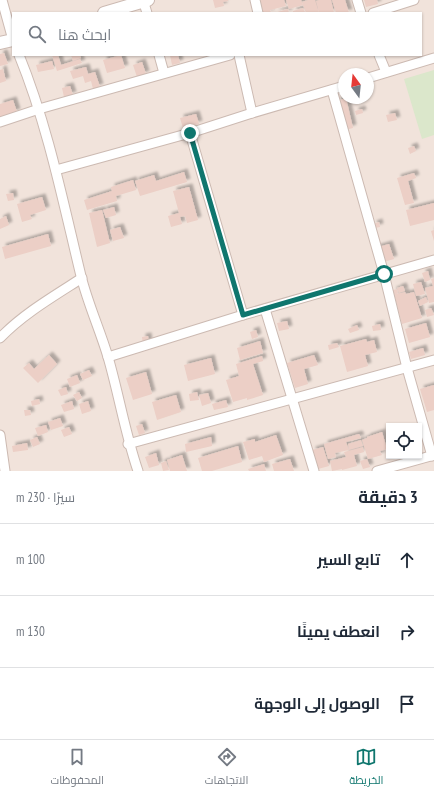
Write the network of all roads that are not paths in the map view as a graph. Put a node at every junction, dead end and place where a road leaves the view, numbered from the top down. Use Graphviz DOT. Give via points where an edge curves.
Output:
graph roads {
  1 [pos="2,0"];
  2 [pos="255,0"];
  3 [pos="357,0"];
  4 [pos="414,0"];
  5 [pos="146,4"];
  6 [pos="109,12"];
  7 [pos="258,12"];
  8 [pos="361,12"];
  9 [pos="376,12"];
  10 [pos="12,36"];
  11 [pos="12,40"];
  12 [pos="0,43"];
  13 [pos="19,56"];
  14 [pos="159,56"];
  15 [pos="226,56"];
  16 [pos="239,56"];
  17 [pos="379,56"];
  18 [pos="434,58"];
  19 [pos="386,72"];
  20 [pos="164,73"];
  21 [pos="374,76"];
  22 [pos="338,88"];
  23 [pos="332,90"];
  24 [pos="39,109"];
  25 [pos="252,113"];
  26 [pos="0,122"];
  27 [pos="190,133"];
  28 [pos="56,170"];
  29 [pos="434,260"];
  30 [pos="384,274"];
  31 [pos="82,278"];
  32 [pos="265,309"];
  33 [pos="243,315"];
  34 [pos="0,338"];
  35 [pos="108,357"];
  36 [pos="434,360"];
  37 [pos="407,368"];
  38 [pos="292,399"];
  39 [pos="0,435"];
  40 [pos="128,444"];
  41 [pos="433,455"];
  42 [pos="5,471"];
  43 [pos="138,471"];
  44 [pos="314,471"];
  45 [pos="376,471"];
  1 -- 10 [label="street"];
  2 -- 7 [label="street"];
  3 -- 8 [label="street"];
  4 -- 9 [label="street"];
  5 -- 6 [label="street"];
  11 -- 12 [label="street"];
  13 -- 24 [label="street"];
  14 -- 20 [label="street"];
  15 -- 20 [label="street"];
  16 -- 25 [label="street"];
  17 -- 19 [label="street"];
  18 -- 19 [label="street"];
  19 -- 21 [label="street"];
  20 -- 24 [label="street"];
  22 -- 23 [label="street"];
  23 -- 25 [label="street"];
  23 -- 30 [label="street"];
  24 -- 26 [label="street"];
  24 -- 28 [label="street"];
  25 -- 27 [label="street"];
  27 -- 28 [label="street"];
  27 -- 33 [label="street"];
  28 -- 31 [label="street"];
  29 -- 30 [label="street"];
  30 -- 32 [label="street"];
  30 -- 37 [label="street"];
  31 -- 34 [label="street" via="30,313"];
  31 -- 35 [label="street"];
  32 -- 33 [label="street"];
  32 -- 38 [label="street"];
  33 -- 35 [label="street"];
  35 -- 40 [label="street"];
  36 -- 37 [label="street"];
  37 -- 38 [label="street"];
  37 -- 41 [label="street"];
  38 -- 40 [label="street"];
  38 -- 44 [label="street"];
  39 -- 42 [label="street"];
  40 -- 43 [label="street"];
  41 -- 45 [label="street"];
}
